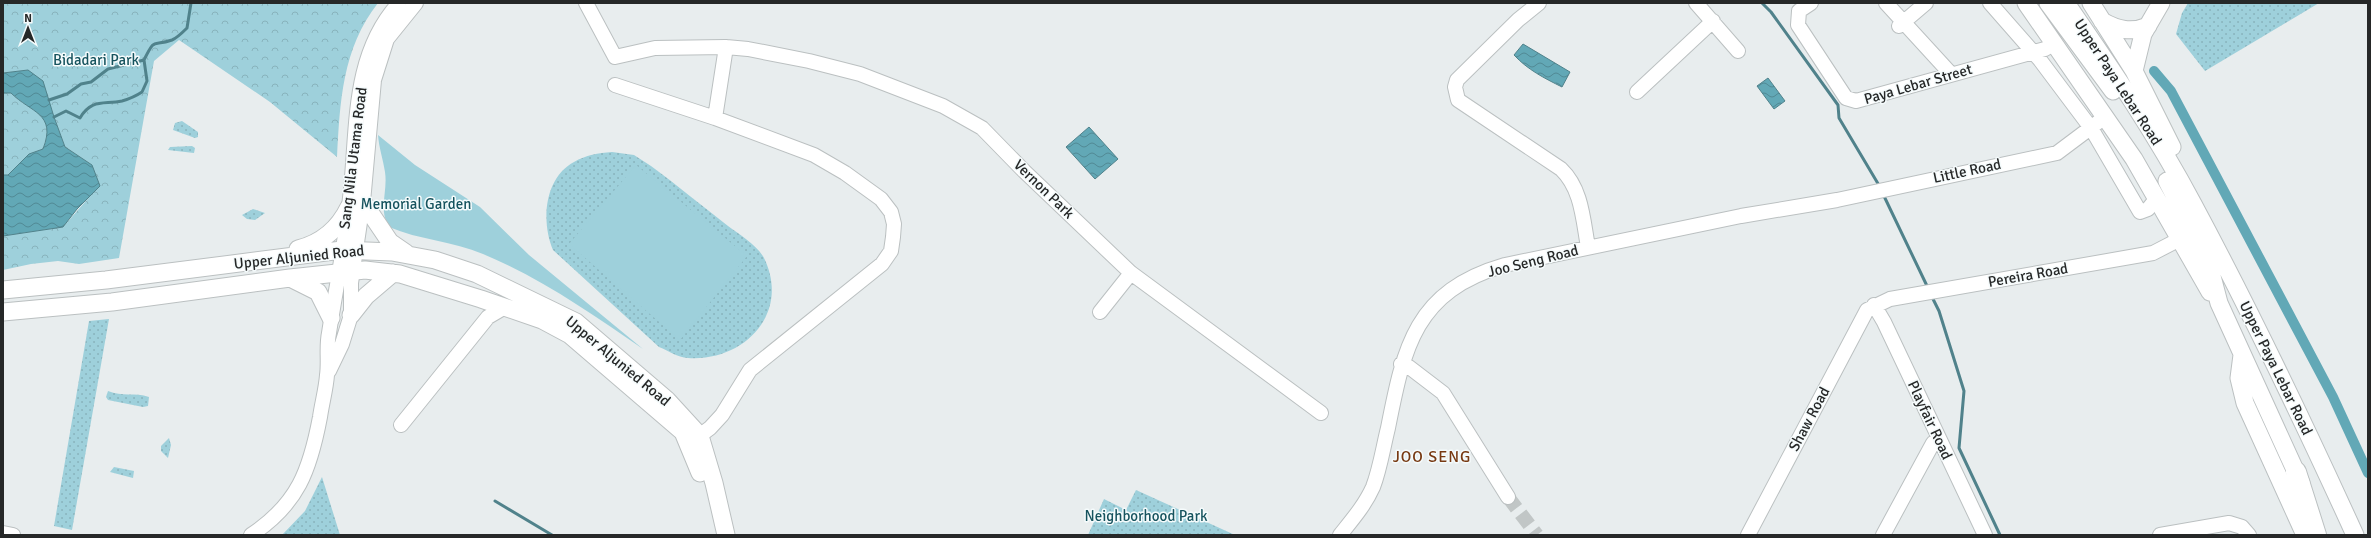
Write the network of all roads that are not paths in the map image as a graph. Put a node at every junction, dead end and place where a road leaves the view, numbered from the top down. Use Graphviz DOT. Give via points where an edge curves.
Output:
graph roads {
  1 [pos="399,3"];
  2 [pos="416,3"];
  3 [pos="586,3"];
  4 [pos="1539,3"];
  5 [pos="1696,3"];
  6 [pos="1811,3"];
  7 [pos="1886,3"];
  8 [pos="1926,3"];
  9 [pos="1990,3"];
  10 [pos="2026,3"];
  11 [pos="2048,3"];
  12 [pos="2066,3"];
  13 [pos="2091,3"];
  14 [pos="2161,3"];
  15 [pos="1713,21"];
  16 [pos="2102,21"];
  17 [pos="1901,24"];
  18 [pos="2148,26"];
  19 [pos="2055,44"];
  20 [pos="726,47"];
  21 [pos="1738,51"];
  22 [pos="2032,52"];
  23 [pos="2134,71"];
  24 [pos="1951,74"];
  25 [pos="615,85"];
  26 [pos="1636,92"];
  27 [pos="2105,117"];
  28 [pos="715,118"];
  29 [pos="2091,128"];
  30 [pos="2156,199"];
  31 [pos="1818,203"];
  32 [pos="2193,203"];
  33 [pos="356,204"];
  34 [pos="2180,239"];
  35 [pos="1588,247"];
  36 [pos="349,250"];
  37 [pos="408,254"];
  38 [pos="272,259"];
  39 [pos="346,271"];
  40 [pos="393,273"];
  41 [pos="1131,273"];
  42 [pos="290,278"];
  43 [pos="3,290"];
  44 [pos="481,299"];
  45 [pos="2219,303"];
  46 [pos="1874,305"];
  47 [pos="505,307"];
  48 [pos="3,312"];
  49 [pos="1100,312"];
  50 [pos="351,315"];
  51 [pos="488,317"];
  52 [pos="331,318"];
  53 [pos="2242,354"];
  54 [pos="1401,364"];
  55 [pos="327,375"];
  56 [pos="1321,413"];
  57 [pos="401,425"];
  58 [pos="694,440"];
  59 [pos="1940,441"];
  60 [pos="2296,472"];
  61 [pos="1508,497"];
  62 [pos="3,533"];
  63 [pos="13,535"];
  64 [pos="251,535"];
  65 [pos="716,535"];
  66 [pos="726,535"];
  67 [pos="1340,535"];
  68 [pos="1748,535"];
  69 [pos="1883,535"];
  70 [pos="1985,535"];
  71 [pos="2160,535"];
  72 [pos="2249,535"];
  73 [pos="2305,535"];
  74 [pos="2316,535"];
  75 [pos="2327,535"];
  76 [pos="2355,535"];
  1 -- 33 [label="street, Sang Nila Utama Road" via="383,23 364,65 356,116"];
  2 -- 33 [label="street, Sang Nila Utama Road" via="387,38 374,80"];
  3 -- 20 [label="street, Vernon Park" via="615,57 655,48"];
  4 -- 35 [label="street" via="1457,80 1455,93 1458,100 1561,169 1570,178 1578,194"];
  5 -- 15 [label="street"];
  6 -- 24 [label="street, Paya Lebar Street" via="1799,11 1798,25 1850,101 1856,102"];
  7 -- 17 [label="street"];
  8 -- 17 [label="street"];
  9 -- 22 [label="street"];
  10 -- 19 [label="main road, Upper Paya Lebar Road"];
  11 -- 45 [label="main road, Upper Paya Lebar Road" via="2130,115 2208,261"];
  12 -- 32 [label="main road, Upper Paya Lebar Road" via="2106,61"];
  13 -- 16 [label="main road, Upper Paya Lebar Road"];
  14 -- 18 [label="main road"];
  15 -- 21 [label="street"];
  15 -- 26 [label="street"];
  16 -- 18 [label="main road" via="2123,30 2140,30"];
  16 -- 23 [label="main road, Upper Paya Lebar Road"];
  17 -- 24 [label="street"];
  18 -- 23 [label="main road" via="2139,45"];
  19 -- 22 [label="street, Paya Lebar Street"];
  19 -- 27 [label="main road, Upper Paya Lebar Road"];
  20 -- 28 [label="street"];
  20 -- 41 [label="street, Vernon Park" via="809,61 860,74 942,106 982,128"];
  22 -- 24 [label="street, Paya Lebar Street"];
  22 -- 29 [label="street"];
  23 -- 32 [label="main road, Upper Paya Lebar Road" via="2184,172 2192,191"];
  25 -- 28 [label="street"];
  27 -- 29 [label="street, Little Road"];
  27 -- 30 [label="main road, Upper Paya Lebar Road" via="2134,159"];
  28 -- 58 [label="street" via="814,155 845,173 881,199 891,212 894,237 891,251 882,264 750,370 722,415"];
  29 -- 30 [label="street" via="2140,212 2148,209"];
  29 -- 31 [label="street, Little Road" via="2057,153"];
  30 -- 34 [label="main road, Upper Paya Lebar Road"];
  31 -- 35 [label="street, Joo Seng Road"];
  32 -- 76 [label="main road, Upper Paya Lebar Road" via="2257,328"];
  33 -- 36 [label="street, Sang Nila Utama Road"];
  33 -- 37 [label="main road" via="390,242"];
  33 -- 38 [label="main road" via="326,237"];
  34 -- 45 [label="main road, Upper Paya Lebar Road" via="2207,288"];
  34 -- 46 [label="street, Pereira Road" via="2153,253 1890,299"];
  35 -- 54 [label="street, Joo Seng Road" via="1505,265 1468,279 1430,310 1411,338"];
  36 -- 37 [label="main road, Upper Aljunied Road"];
  36 -- 38 [label="main road, Upper Aljunied Road"];
  36 -- 39 [label="street"];
  37 -- 58 [label="main road, Upper Aljunied Road" via="477,274 576,322 667,400"];
  38 -- 43 [label="main road, Upper Aljunied Road"];
  39 -- 40 [label="main road, Upper Aljunied Road"];
  39 -- 42 [label="main road, Upper Aljunied Road"];
  39 -- 50 [label="street"];
  39 -- 52 [label="street"];
  40 -- 44 [label="main road, Upper Aljunied Road"];
  40 -- 50 [label="main road" via="366,296"];
  41 -- 49 [label="street"];
  41 -- 56 [label="street, Vernon Park"];
  42 -- 48 [label="main road, Upper Aljunied Road" via="112,302"];
  42 -- 52 [label="main road" via="318,292"];
  44 -- 47 [label="main road, Upper Aljunied Road"];
  44 -- 51 [label="street"];
  45 -- 53 [label="main road, Upper Paya Lebar Road"];
  46 -- 59 [label="street, Playfair Road"];
  46 -- 68 [label="street, Shaw Road" via="1862,318"];
  47 -- 51 [label="street"];
  47 -- 58 [label="main road, Upper Aljunied Road" via="554,325 570,336"];
  50 -- 55 [label="street" via="342,344"];
  51 -- 57 [label="street"];
  52 -- 55 [label="street" via="327,342"];
  53 -- 60 [label="main road, Upper Paya Lebar Road"];
  53 -- 73 [label="main road" via="2239,378 2246,402"];
  54 -- 61 [label="street" via="1443,393"];
  54 -- 67 [label="street, Joo Seng Road" via="1373,488"];
  55 -- 64 [label="street" via="309,467 291,498 267,524"];
  58 -- 65 [label="main road, Upper Aljunied Road"];
  58 -- 66 [label="main road, Upper Aljunied Road" via="714,483"];
  59 -- 69 [label="street" via="1933,443"];
  59 -- 70 [label="street, Playfair Road"];
  60 -- 74 [label="highway"];
  60 -- 75 [label="main road, Upper Paya Lebar Road"];
  62 -- 63 [label="street"];
  71 -- 72 [label="street" via="2229,523 2242,527"];
}
